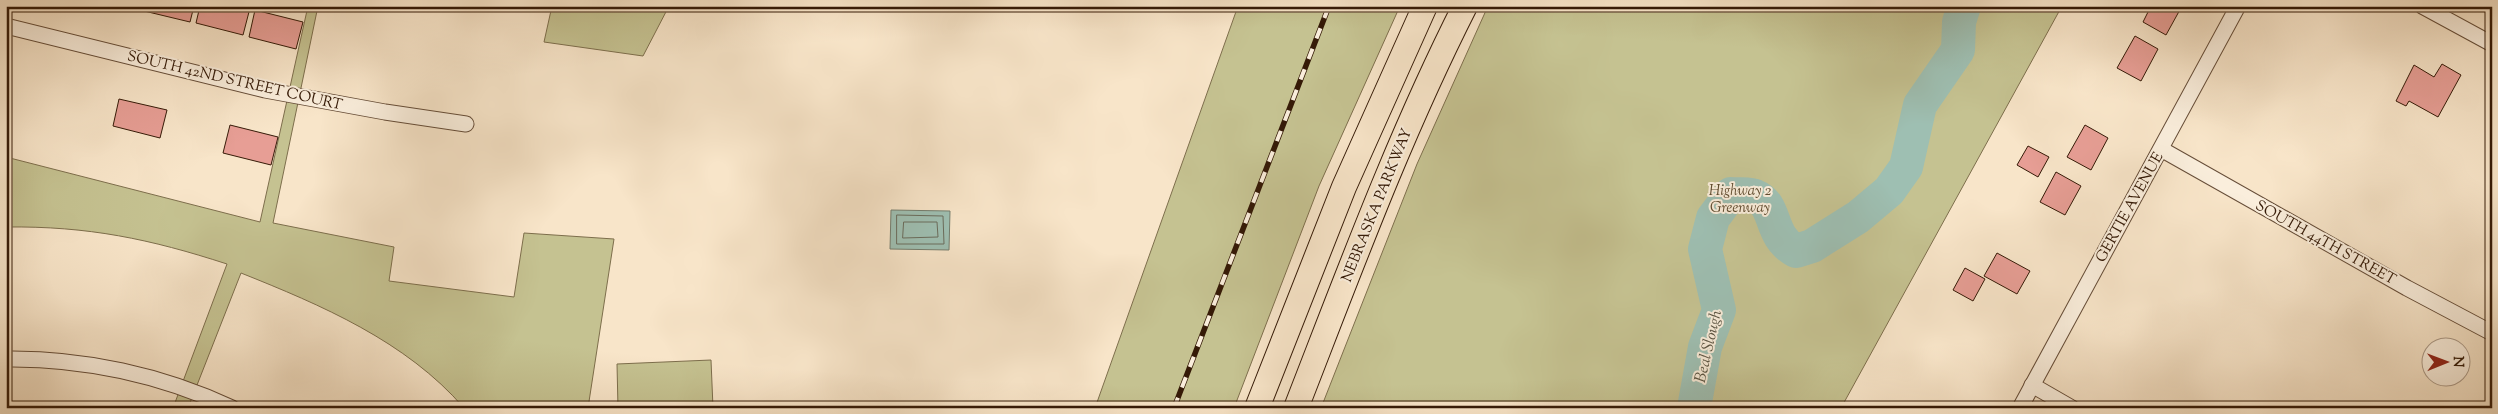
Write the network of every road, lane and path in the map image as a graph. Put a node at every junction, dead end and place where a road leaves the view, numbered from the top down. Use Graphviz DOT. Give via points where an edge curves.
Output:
graph roads {
  1 [pos="1425,6"];
  2 [pos="1464,6"];
  3 [pos="2238,6"];
  4 [pos="2422,6"];
  5 [pos="6,26"];
  6 [pos="2492,44"];
  7 [pos="466,124"];
  8 [pos="2161,149"];
  9 [pos="2492,332"];
  10 [pos="6,360"];
  11 [pos="2032,385"];
  12 [pos="232,408"];
  13 [pos="1258,408"];
  14 [pos="1296,408"];
  15 [pos="2020,408"];
  16 [pos="2072,408"];
  1 -- 13 [label="main road" via="1344,187"];
  2 -- 14 [label="main road, NEBRASKA PARKWAY" via="1382,187"];
  3 -- 8 [label="street, GERTIE AVENUE"];
  4 -- 6 [label="street"];
  5 -- 7 [label="street, SOUTH 42ND STREET COURT" via="265,90"];
  8 -- 9 [label="street, SOUTH 44TH STREET" via="2407,288"];
  8 -- 11 [label="street, GERTIE AVENUE"];
  10 -- 12 [label="street" via="65,362 118,370 163,382"];
  11 -- 15 [label="street, GERTIE AVENUE"];
  11 -- 16 [label="street"];
}
